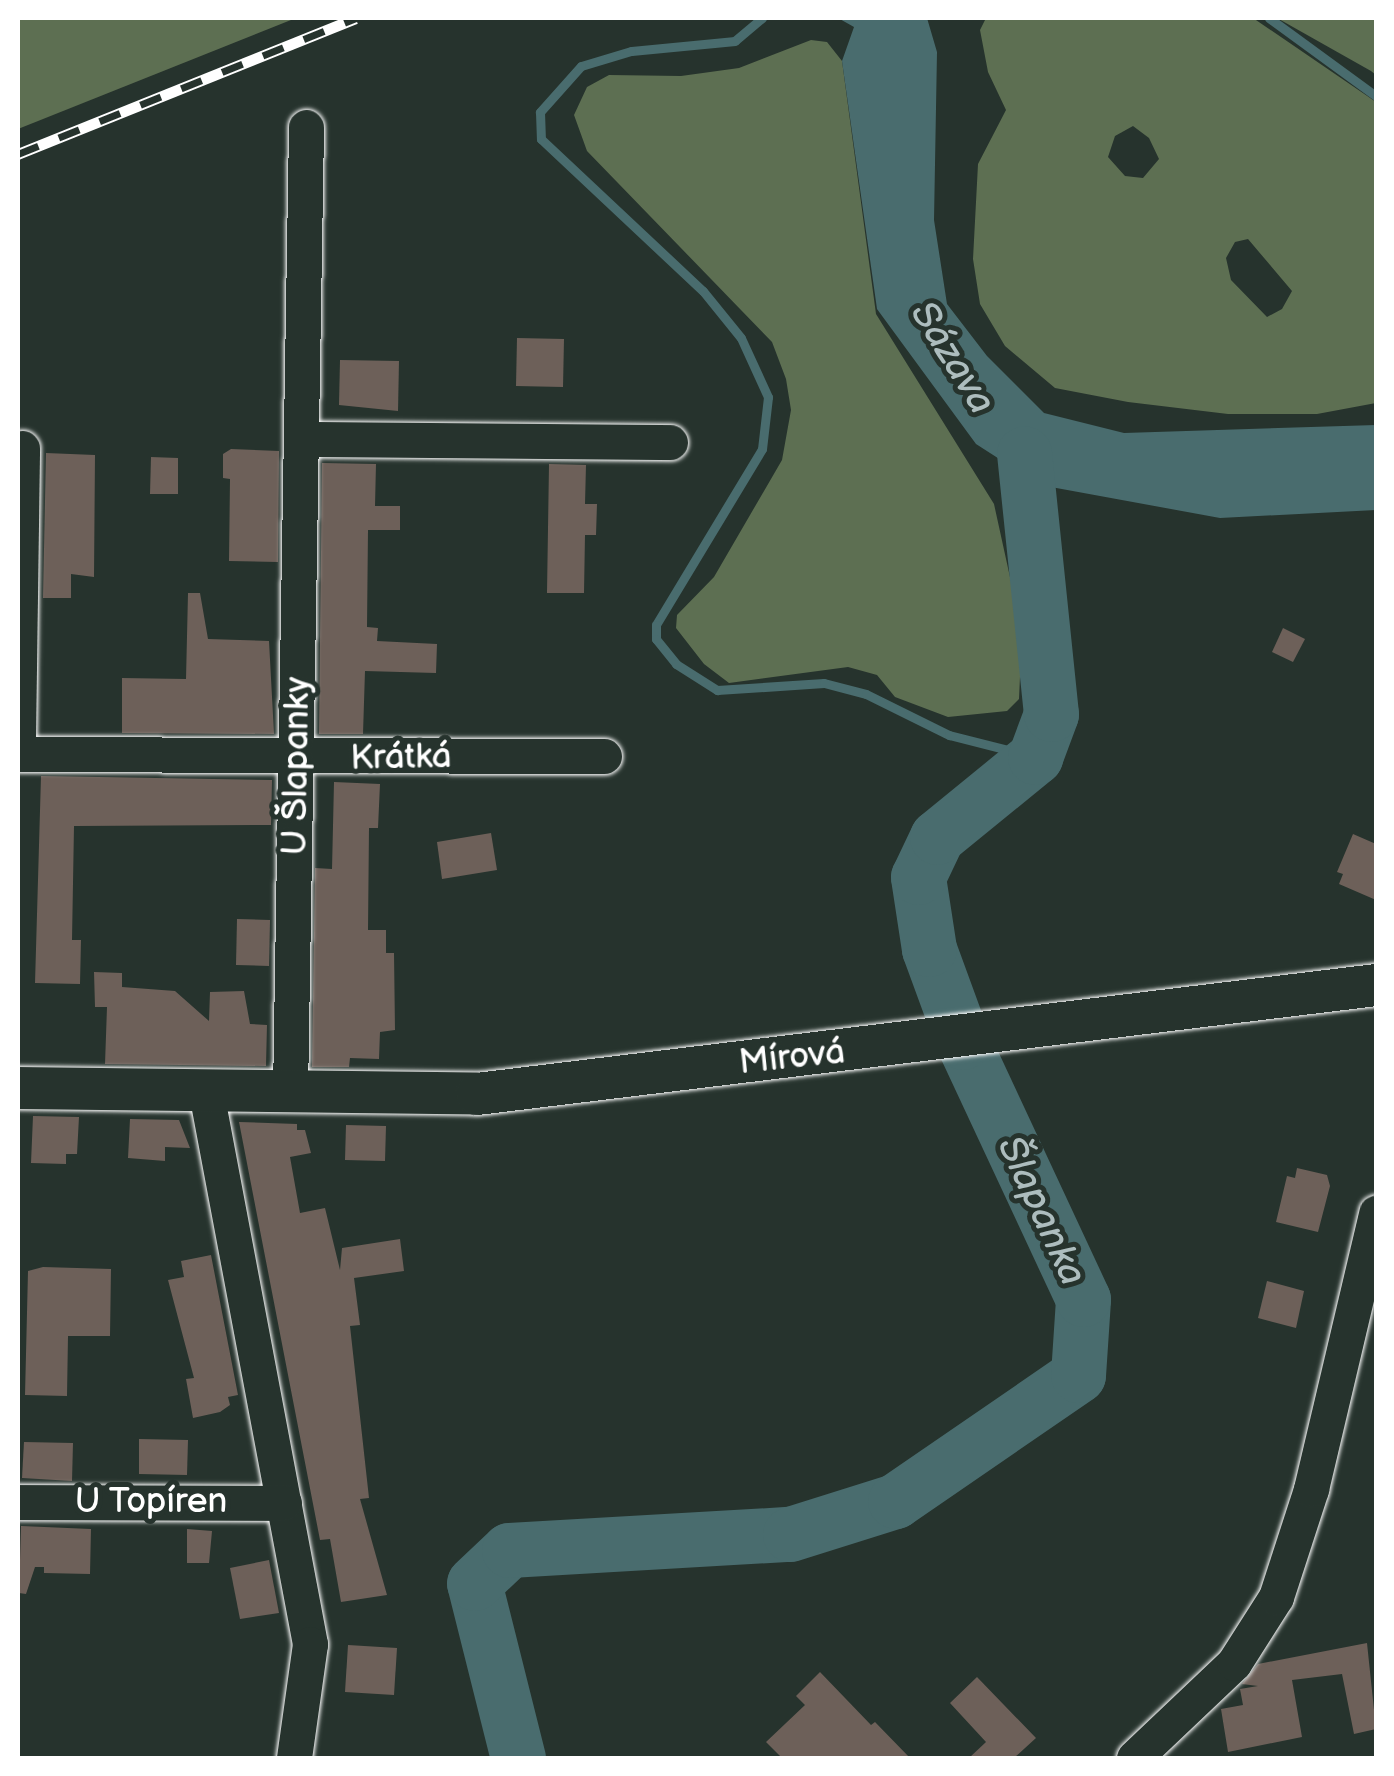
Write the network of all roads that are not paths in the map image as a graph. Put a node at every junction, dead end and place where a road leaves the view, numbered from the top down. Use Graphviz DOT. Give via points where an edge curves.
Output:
graph roads {
  1 [pos="306,128"];
  2 [pos="305,439"];
  3 [pos="670,442"];
  4 [pos="22,448"];
  5 [pos="18,740"];
  6 [pos="18,754"];
  7 [pos="604,756"];
  8 [pos="298,759"];
  9 [pos="1376,985"];
  10 [pos="18,1088"];
  11 [pos="206,1092"];
  12 [pos="290,1093"];
  13 [pos="1376,1213"];
  14 [pos="18,1502"];
  15 [pos="284,1502"];
  16 [pos="294,1758"];
  17 [pos="1134,1758"];
  1 -- 2 [label="street, U Šlapanky"];
  2 -- 3 [label="street"];
  2 -- 8 [label="street, U Šlapanky"];
  4 -- 5 [label="street"];
  6 -- 8 [label="street, Krátká"];
  7 -- 8 [label="street, Krátká"];
  8 -- 12 [label="street, U Šlapanky"];
  9 -- 12 [label="street, Mírová" via="477,1094"];
  10 -- 11 [label="street, Mírová"];
  11 -- 12 [label="street, Mírová"];
  11 -- 15 [label="street"];
  13 -- 17 [label="street" via="1310,1489 1276,1597 1234,1664"];
  14 -- 15 [label="street, U Topíren"];
  15 -- 16 [label="street" via="310,1644"];
}
